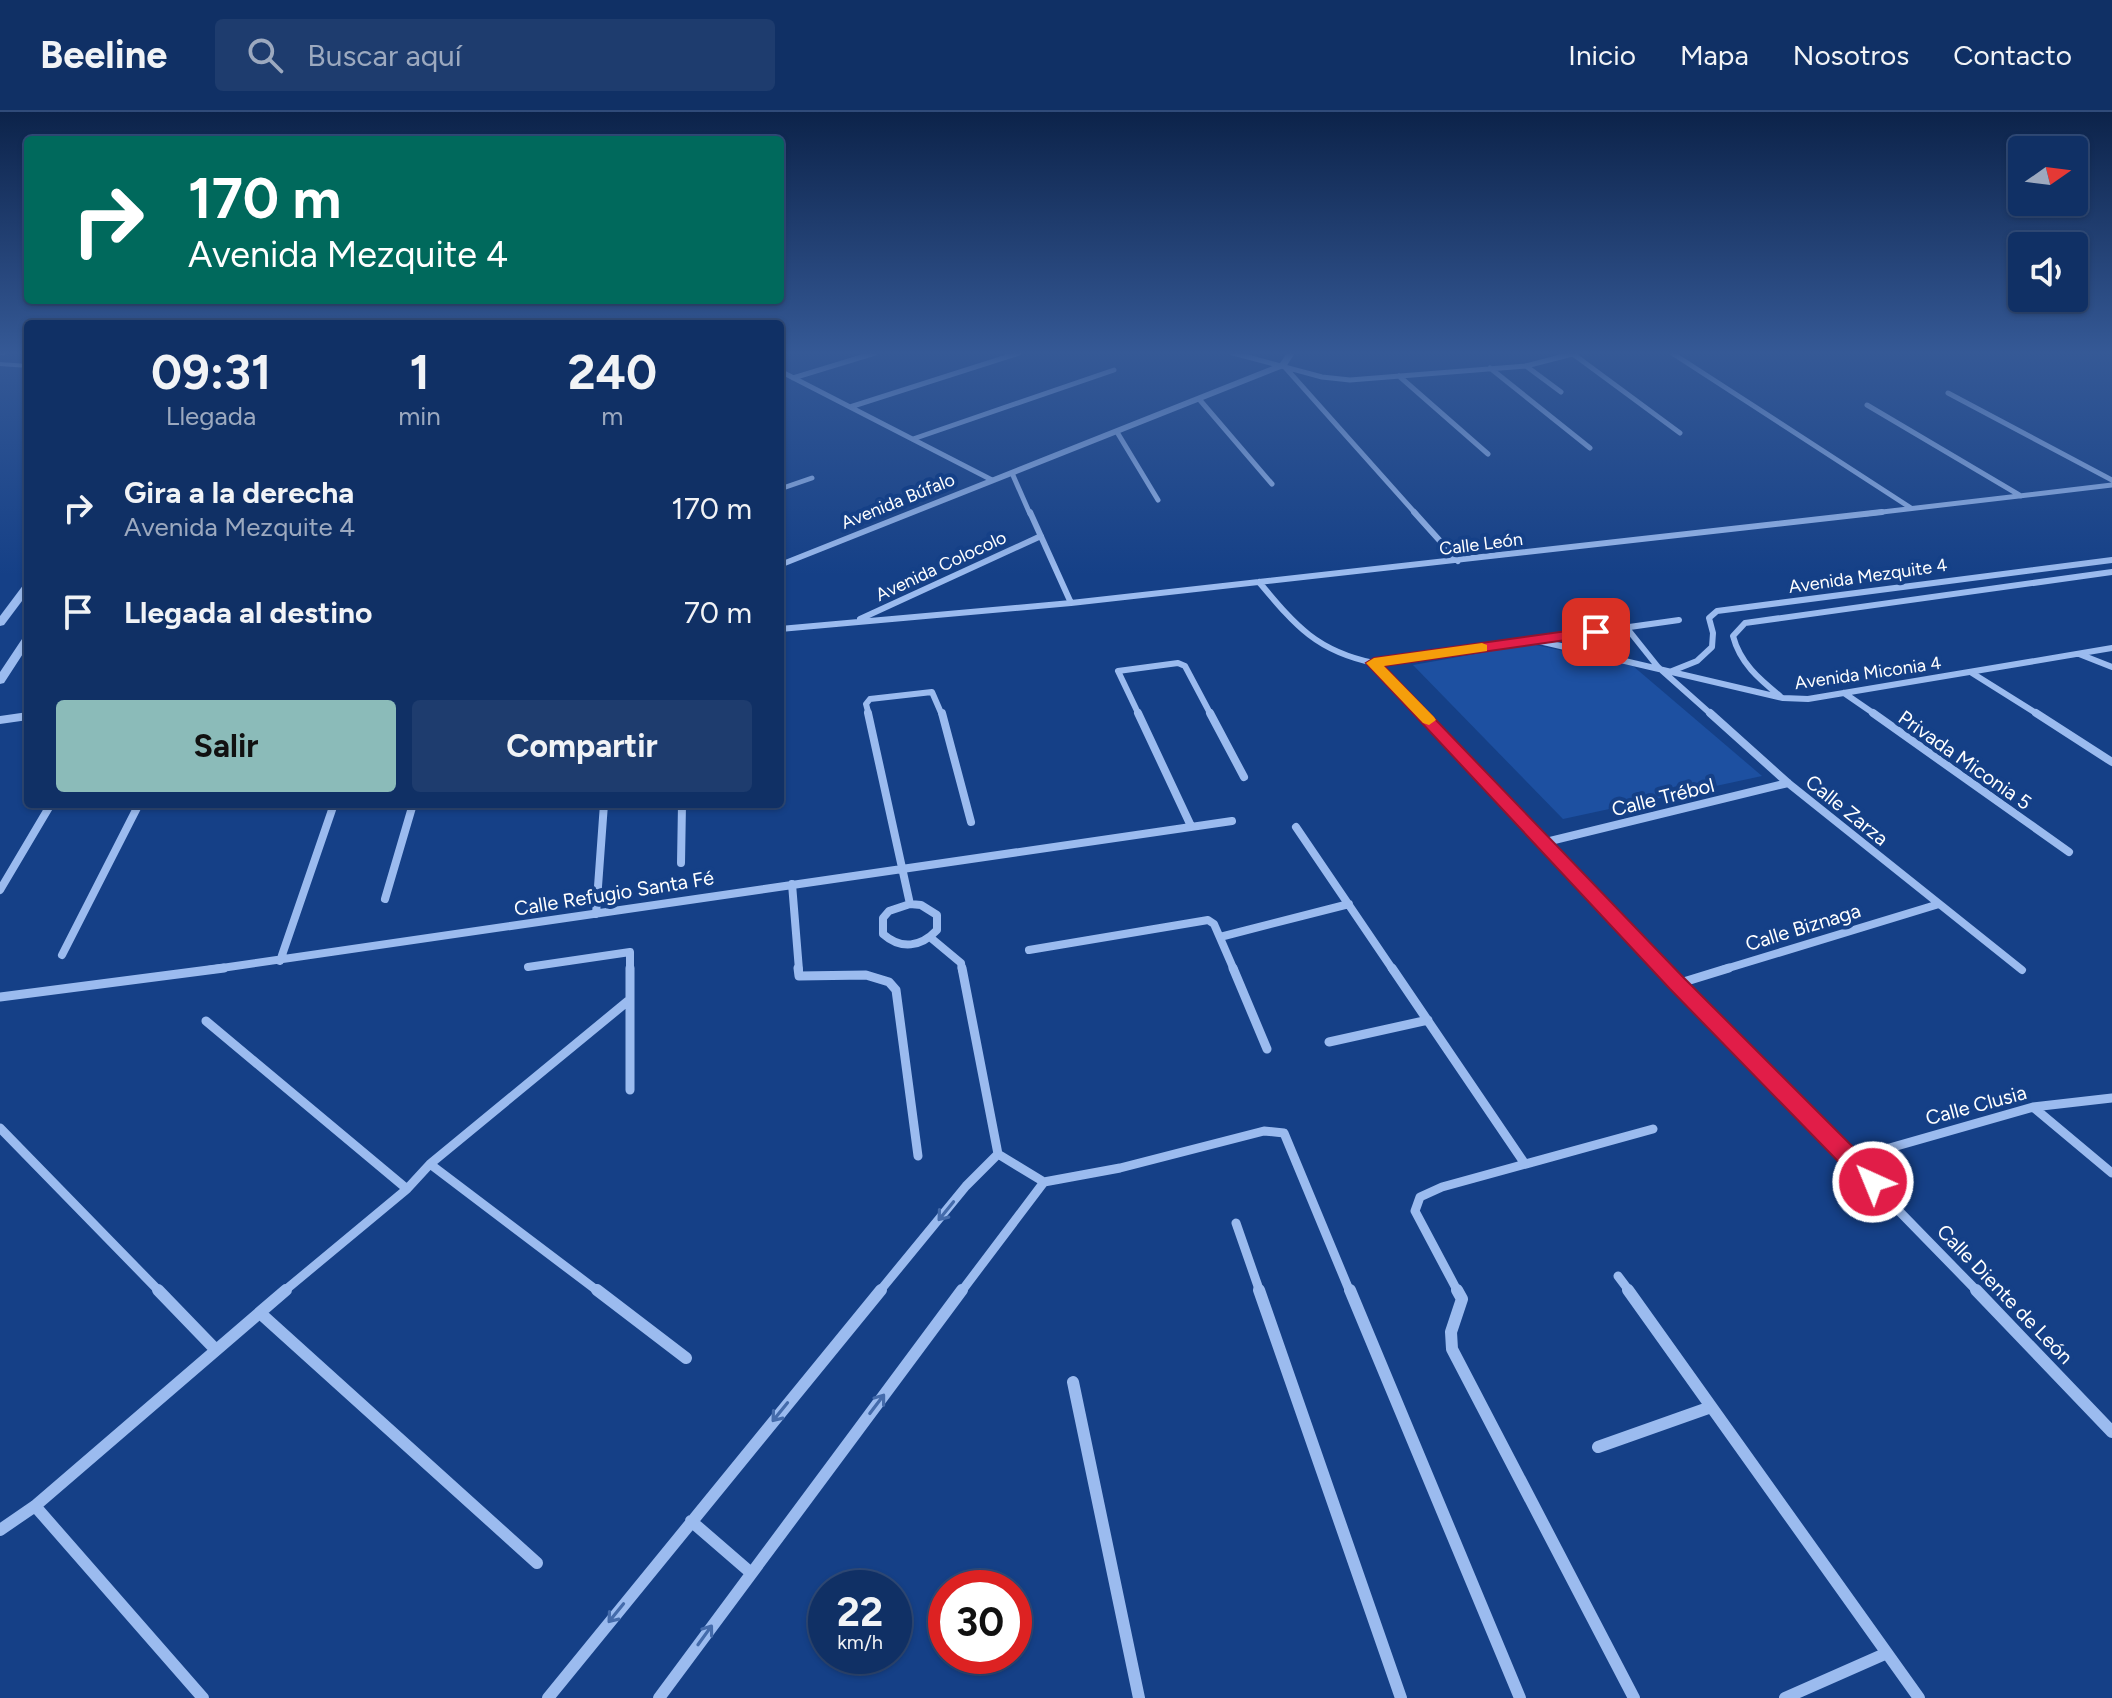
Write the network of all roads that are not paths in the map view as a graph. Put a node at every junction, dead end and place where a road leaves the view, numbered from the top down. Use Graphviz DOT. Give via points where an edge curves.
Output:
graph roads {
  1 [pos="889,427"];
  2 [pos="948,427"];
  3 [pos="1129,427"];
  4 [pos="1223,427"];
  5 [pos="1338,427"];
  6 [pos="1457,427"];
  7 [pos="1564,427"];
  8 [pos="1672,427"];
  9 [pos="1787,427"];
  10 [pos="1904,427"];
  11 [pos="2011,427"];
  12 [pos="1117,432"];
  13 [pos="1680,433"];
  14 [pos="913,439"];
  15 [pos="1590,448"];
  16 [pos="1488,454"];
  17 [pos="1012,473"];
  18 [pos="812,478"];
  19 [pos="992,480"];
  20 [pos="2112,482"];
  21 [pos="1272,484"];
  22 [pos="784,488"];
  23 [pos="2021,496"];
  24 [pos="1158,500"];
  25 [pos="1912,508"];
  26 [pos="1041,536"];
  27 [pos="2112,560"];
  28 [pos="1458,561"];
  29 [pos="784,563"];
  30 [pos="2025,569"];
  31 [pos="2112,572"];
  32 [pos="2043,580"];
  33 [pos="1259,582"];
  34 [pos="24,591"];
  35 [pos="1828,596"];
  36 [pos="1071,603"];
  37 [pos="1844,608"];
  38 [pos="1679,620"];
  39 [pos="0,623"];
  40 [pos="852,623"];
  41 [pos="1626,627"];
  42 [pos="784,629"];
  43 [pos="1713,633"];
  44 [pos="1733,636"];
  45 [pos="1535,640"];
  46 [pos="24,644"];
  47 [pos="2112,648"];
  48 [pos="2078,654"];
  49 [pos="1374,663"];
  50 [pos="1658,667"];
  51 [pos="2112,667"];
  52 [pos="1672,671"];
  53 [pos="1971,673"];
  54 [pos="0,681"];
  55 [pos="1844,693"];
  56 [pos="1783,698"];
  57 [pos="24,717"];
  58 [pos="0,720"];
  59 [pos="2112,762"];
  60 [pos="1244,777"];
  61 [pos="1788,783"];
  62 [pos="49,808"];
  63 [pos="137,808"];
  64 [pos="333,808"];
  65 [pos="412,808"];
  66 [pos="604,808"];
  67 [pos="682,808"];
  68 [pos="1232,821"];
  69 [pos="971,822"];
  70 [pos="1191,826"];
  71 [pos="1296,827"];
  72 [pos="1546,842"];
  73 [pos="2069,852"];
  74 [pos="681,863"];
  75 [pos="902,870"];
  76 [pos="792,884"];
  77 [pos="0,890"];
  78 [pos="385,899"];
  79 [pos="910,904"];
  80 [pos="1349,904"];
  81 [pos="1939,904"];
  82 [pos="596,914"];
  83 [pos="1220,937"];
  84 [pos="931,938"];
  85 [pos="1029,950"];
  86 [pos="62,955"];
  87 [pos="280,961"];
  88 [pos="528,967"];
  89 [pos="2022,970"];
  90 [pos="1677,984"];
  91 [pos="0,997"];
  92 [pos="628,1001"];
  93 [pos="1428,1020"];
  94 [pos="206,1021"];
  95 [pos="1329,1042"];
  96 [pos="1267,1049"];
  97 [pos="630,1090"];
  98 [pos="2112,1098"];
  99 [pos="2033,1107"];
  100 [pos="0,1128"];
  101 [pos="1653,1129"];
  102 [pos="998,1154"];
  103 [pos="918,1156"];
  104 [pos="1851,1159"];
  105 [pos="430,1164"];
  106 [pos="1525,1164"];
  107 [pos="2112,1173"];
  108 [pos="1044,1182"];
  109 [pos="407,1189"];
  110 [pos="1236,1223"];
  111 [pos="1618,1276"];
  112 [pos="260,1313"];
  113 [pos="215,1349"];
  114 [pos="686,1358"];
  115 [pos="1073,1382"];
  116 [pos="1711,1407"];
  117 [pos="2112,1432"];
  118 [pos="1598,1447"];
  119 [pos="35,1506"];
  120 [pos="691,1521"];
  121 [pos="0,1530"];
  122 [pos="537,1563"];
  123 [pos="750,1572"];
  124 [pos="1887,1653"];
  125 [pos="203,1698"];
  126 [pos="548,1698"];
  127 [pos="659,1698"];
  128 [pos="1139,1698"];
  129 [pos="1401,1698"];
  130 [pos="1520,1698"];
  131 [pos="1634,1698"];
  132 [pos="1785,1698"];
  133 [pos="1919,1698"];
  1 -- 14 [label="street"];
  2 -- 14 [label="street"];
  3 -- 12 [label="street, Avenida Búfalo"];
  4 -- 21 [label="street"];
  5 -- 28 [label="street"];
  6 -- 16 [label="street"];
  7 -- 15 [label="street"];
  8 -- 13 [label="street"];
  9 -- 25 [label="street"];
  10 -- 23 [label="street"];
  11 -- 20 [label="street"];
  12 -- 17 [label="street, Avenida Búfalo"];
  12 -- 24 [label="street"];
  14 -- 19 [label="street"];
  17 -- 19 [label="street, Avenida Búfalo"];
  17 -- 26 [label="street"];
  18 -- 22 [label="street"];
  19 -- 29 [label="street, Avenida Búfalo"];
  20 -- 23 [label="street, Calle León"];
  23 -- 25 [label="street, Calle León"];
  25 -- 28 [label="street, Calle León"];
  26 -- 36 [label="street"];
  26 -- 40 [label="street, Avenida Colocolo"];
  27 -- 30 [label="street, Avenida Mezquite 4"];
  28 -- 33 [label="street, Calle León"];
  30 -- 32 [label="street"];
  30 -- 35 [label="street, Avenida Mezquite 4"];
  31 -- 32 [label="street, Avenida Mezquite 4"];
  32 -- 37 [label="street, Avenida Mezquite 4"];
  33 -- 36 [label="street, Calle León"];
  33 -- 49 [label="street" via="1308,639 1331,652"];
  34 -- 39 [label="street"];
  35 -- 37 [label="street"];
  35 -- 43 [label="street, Avenida Mezquite 4" via="1717,611 1709,618"];
  36 -- 40 [label="street, Calle León"];
  37 -- 44 [label="street, Avenida Mezquite 4" via="1754,621"];
  38 -- 41 [label="street"];
  40 -- 42 [label="street, Calle León"];
  41 -- 45 [label="street"];
  41 -- 50 [label="street, Calle Zarza"];
  43 -- 44 [label="street"];
  43 -- 52 [label="street, Avenida Mezquite 4" via="1706,655"];
  44 -- 56 [label="street" via="1744,662"];
  45 -- 49 [label="street"];
  45 -- 50 [label="street, Avenida Miconia 4"];
  46 -- 54 [label="street"];
  47 -- 48 [label="street, Avenida Miconia 4"];
  48 -- 51 [label="street"];
  48 -- 53 [label="street, Avenida Miconia 4"];
  49 -- 72 [label="street, Calle Diente de León"];
  50 -- 52 [label="street, Avenida Miconia 4"];
  50 -- 61 [label="street, Calle Zarza"];
  52 -- 56 [label="street, Avenida Miconia 4"];
  53 -- 55 [label="street, Avenida Miconia 4"];
  53 -- 59 [label="street"];
  55 -- 56 [label="street, Avenida Miconia 4"];
  55 -- 73 [label="street, Privada Miconia 5"];
  57 -- 58 [label="street"];
  60 -- 70 [label="street" via="1185,666 1118,671"];
  61 -- 72 [label="street, Calle Trébol"];
  61 -- 81 [label="street, Calle Zarza"];
  62 -- 77 [label="street"];
  63 -- 86 [label="street"];
  64 -- 87 [label="street"];
  65 -- 78 [label="street"];
  66 -- 82 [label="street"];
  67 -- 74 [label="street"];
  68 -- 70 [label="street, Calle Refugio Santa Fé"];
  69 -- 75 [label="street" via="932,692 870,699 866,704"];
  70 -- 75 [label="street, Calle Refugio Santa Fé"];
  71 -- 80 [label="street"];
  72 -- 90 [label="street, Calle Diente de León"];
  75 -- 76 [label="street, Calle Refugio Santa Fé"];
  75 -- 79 [label="street"];
  76 -- 82 [label="street, Calle Refugio Santa Fé"];
  76 -- 103 [label="street" via="799,976 879,975 896,990"];
  79 -- 84 [label="street" via="937,915 940,922"];
  79 -- 84 [label="street" via="889,911 883,934 910,946"];
  80 -- 83 [label="street"];
  80 -- 93 [label="street"];
  81 -- 89 [label="street, Calle Zarza"];
  81 -- 90 [label="street, Calle Biznaga"];
  82 -- 87 [label="street, Calle Refugio Santa Fé"];
  83 -- 85 [label="street" via="1214,924 1201,920"];
  83 -- 96 [label="street"];
  84 -- 102 [label="street" via="961,963"];
  87 -- 91 [label="street, Calle Refugio Santa Fé"];
  88 -- 92 [label="street" via="630,952"];
  90 -- 104 [label="street, Calle Diente de León"];
  92 -- 97 [label="street"];
  92 -- 105 [label="street"];
  93 -- 95 [label="street"];
  93 -- 106 [label="street"];
  94 -- 109 [label="street"];
  98 -- 99 [label="street, Calle Clusia"];
  99 -- 104 [label="street, Calle Clusia"];
  99 -- 107 [label="street"];
  100 -- 113 [label="street"];
  101 -- 106 [label="street"];
  102 -- 108 [label="street"];
  102 -- 120 [label="street, one-way" via="966,1186"];
  104 -- 117 [label="street, Calle Diente de León"];
  105 -- 109 [label="street"];
  105 -- 114 [label="street"];
  106 -- 131 [label="street" via="1442,1187 1420,1197 1415,1211 1462,1299 1451,1332 1452,1349"];
  123 -- 108 [label="street, one-way"];
  108 -- 130 [label="street" via="1264,1131 1284,1133"];
  109 -- 112 [label="street"];
  110 -- 129 [label="street"];
  111 -- 116 [label="street"];
  112 -- 113 [label="street"];
  112 -- 122 [label="street"];
  113 -- 119 [label="street"];
  115 -- 128 [label="street"];
  116 -- 118 [label="street"];
  116 -- 124 [label="street"];
  119 -- 121 [label="street"];
  119 -- 125 [label="street"];
  120 -- 123 [label="street"];
  120 -- 126 [label="street, one-way"];
  127 -- 123 [label="street, one-way"];
  124 -- 132 [label="street"];
  124 -- 133 [label="street"];
}
